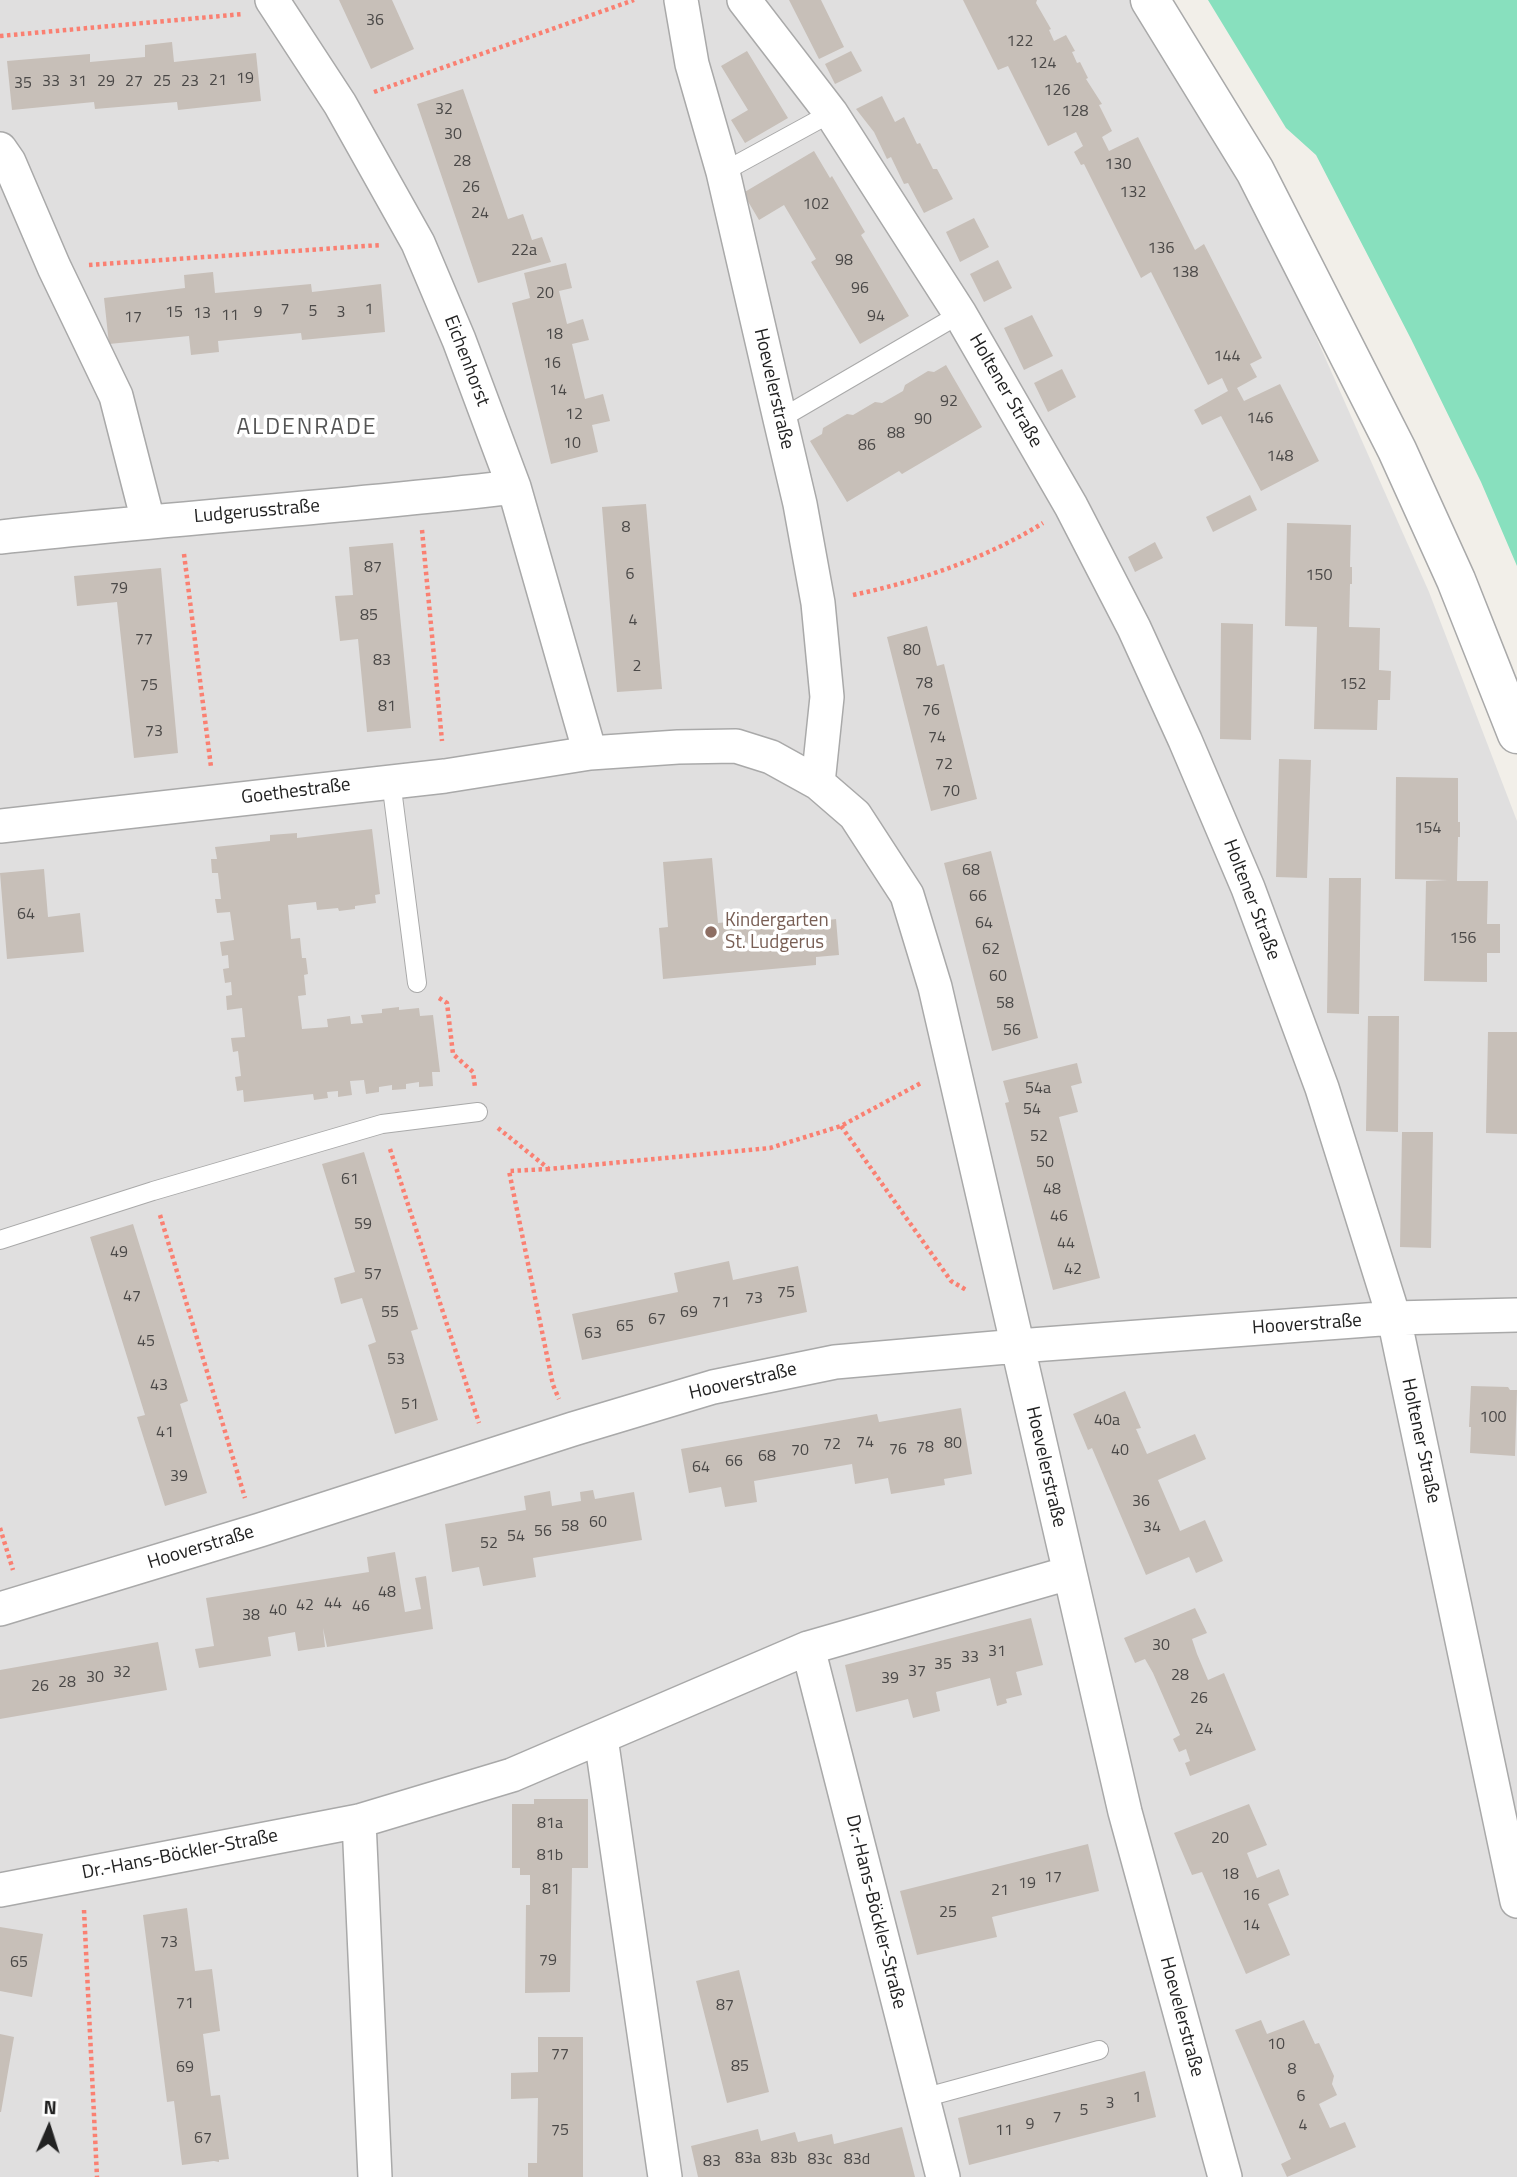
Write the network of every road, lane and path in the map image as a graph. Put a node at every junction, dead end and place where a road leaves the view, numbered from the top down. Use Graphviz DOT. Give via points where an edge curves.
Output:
graph roads {
  1 [pos="634,0"];
  2 [pos="681,0"];
  3 [pos="744,0"];
  4 [pos="1150,0"];
  5 [pos="276,6"];
  6 [pos="0,36"];
  7 [pos="340,104"];
  8 [pos="831,113"];
  9 [pos="0,149"];
  10 [pos="723,172"];
  11 [pos="418,243"];
  12 [pos="54,267"];
  13 [pos="960,314"];
  14 [pos="780,419"];
  15 [pos="514,487"];
  16 [pos="419,498"];
  17 [pos="1072,506"];
  18 [pos="164,519"];
  19 [pos="0,537"];
  20 [pos="818,603"];
  21 [pos="1517,734"];
  22 [pos="590,753"];
  23 [pos="445,776"];
  24 [pos="391,781"];
  25 [pos="818,783"];
  26 [pos="215,802"];
  27 [pos="0,826"];
  28 [pos="416,983"];
  29 [pos="952,1064"];
  30 [pos="478,1112"];
  31 [pos="382,1124"];
  32 [pos="841,1126"];
  33 [pos="549,1169"];
  34 [pos="153,1191"];
  35 [pos="0,1240"];
  36 [pos="1517,1315"];
  37 [pos="1394,1318"];
  38 [pos="1014,1330"];
  39 [pos="573,1429"];
  40 [pos="489,1454"];
  41 [pos="0,1528"];
  42 [pos="260,1530"];
  43 [pos="1069,1573"];
  44 [pos="11,1605"];
  45 [pos="808,1648"];
  46 [pos="601,1738"];
  47 [pos="359,1821"];
  48 [pos="83,1874"];
  49 [pos="0,1890"];
  50 [pos="1517,1901"];
  51 [pos="1099,2050"];
  52 [pos="923,2098"];
  53 [pos="97,2177"];
  54 [pos="374,2177"];
  55 [pos="665,2177"];
  56 [pos="943,2177"];
  57 [pos="1225,2177"];
  1 -- 7 [label="path"];
  2 -- 10 [label="street, Hoevelerstraße" via="692,64"];
  3 -- 8 [label="street, Holtener Straße"];
  4 -- 21 [label="street" via="1255,171 1397,450 1456,579"];
  5 -- 6 [label="path"];
  5 -- 7 [label="street, Eichenhorst"];
  7 -- 11 [label="street, Eichenhorst"];
  8 -- 10 [label="lane"];
  8 -- 13 [label="street, Holtener Straße"];
  9 -- 12 [label="street"];
  10 -- 14 [label="street, Hoevelerstraße"];
  11 -- 12 [label="path"];
  11 -- 15 [label="street, Eichenhorst"];
  12 -- 18 [label="street" via="116,397"];
  13 -- 14 [label="lane"];
  13 -- 17 [label="street, Holtener Straße"];
  14 -- 20 [label="street, Hoevelerstraße"];
  15 -- 16 [label="street, Ludgerusstraße"];
  15 -- 22 [label="street, Eichenhorst"];
  16 -- 18 [label="street, Ludgerusstraße"];
  16 -- 23 [label="path"];
  17 -- 20 [label="path" via="968,562"];
  17 -- 37 [label="street, Holtener Straße" via="1162,690 1248,888 1322,1088"];
  18 -- 19 [label="street, Ludgerusstraße"];
  18 -- 26 [label="path"];
  20 -- 25 [label="street, Hoevelerstraße" via="827,697"];
  22 -- 23 [label="street, Goethestraße"];
  22 -- 25 [label="street, Hoevelerstraße" via="736,746 771,757"];
  23 -- 24 [label="street, Goethestraße"];
  24 -- 26 [label="street, Goethestraße"];
  24 -- 28 [label="lane"];
  25 -- 29 [label="street, Hoevelerstraße" via="855,815 907,895"];
  26 -- 27 [label="street, Goethestraße"];
  28 -- 30 [label="path" via="447,1003 453,1054 473,1072"];
  29 -- 32 [label="path"];
  29 -- 38 [label="street, Hoevelerstraße"];
  30 -- 31 [label="lane"];
  30 -- 33 [label="path"];
  31 -- 34 [label="lane"];
  31 -- 40 [label="path"];
  32 -- 33 [label="path" via="770,1147"];
  32 -- 38 [label="path" via="951,1281"];
  33 -- 39 [label="path" via="509,1171 553,1385"];
  34 -- 35 [label="lane"];
  34 -- 42 [label="path" via="242,1492"];
  36 -- 37 [label="street, Hooverstraße"];
  37 -- 38 [label="street, Hooverstraße"];
  37 -- 50 [label="street, Holtener Straße"];
  38 -- 39 [label="street, Hooverstraße" via="713,1387"];
  38 -- 43 [label="street, Hoevelerstraße"];
  39 -- 40 [label="street, Hooverstraße"];
  40 -- 42 [label="street, Hooverstraße"];
  41 -- 44 [label="path"];
  42 -- 44 [label="street, Hooverstraße"];
  43 -- 45 [label="street, Dr.-Hans-Böckler-Straße"];
  43 -- 57 [label="street, Hoevelerstraße" via="1125,1812"];
  45 -- 46 [label="street, Dr.-Hans-Böckler-Straße"];
  45 -- 52 [label="street, Dr.-Hans-Böckler-Straße"];
  46 -- 47 [label="street, Dr.-Hans-Böckler-Straße" via="512,1775"];
  46 -- 55 [label="street"];
  47 -- 48 [label="street, Dr.-Hans-Böckler-Straße"];
  47 -- 54 [label="street"];
  48 -- 49 [label="street, Dr.-Hans-Böckler-Straße"];
  48 -- 53 [label="path"];
  51 -- 52 [label="lane"];
  52 -- 56 [label="street, Dr.-Hans-Böckler-Straße"];
}
